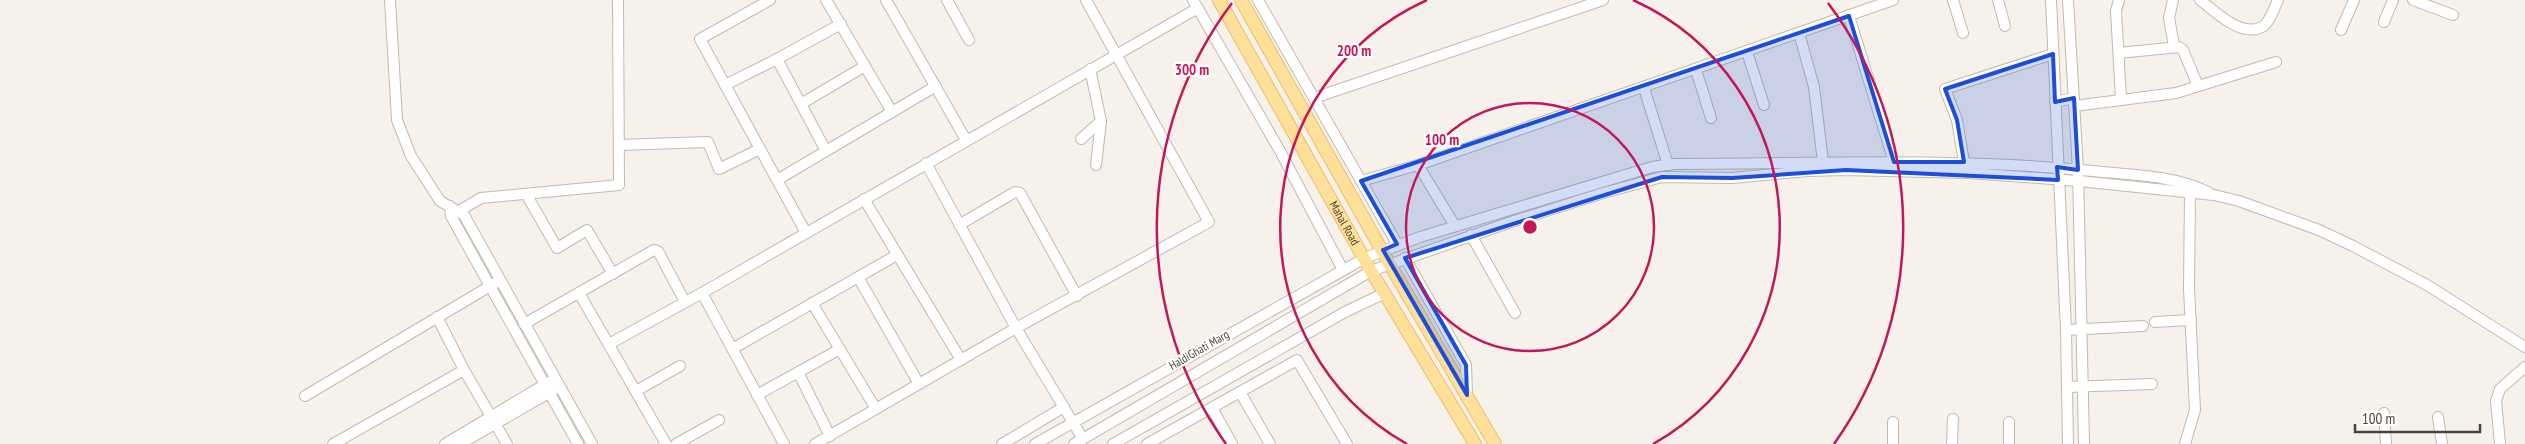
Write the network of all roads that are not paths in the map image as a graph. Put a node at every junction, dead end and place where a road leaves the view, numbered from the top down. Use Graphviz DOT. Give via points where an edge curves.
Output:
graph roads {
  1 [pos="390,0"];
  2 [pos="618,0"];
  3 [pos="770,0"];
  4 [pos="826,0"];
  5 [pos="886,0"];
  6 [pos="947,0"];
  7 [pos="1086,0"];
  8 [pos="1220,0"];
  9 [pos="1241,0"];
  10 [pos="1258,0"];
  11 [pos="1603,0"];
  12 [pos="1893,0"];
  13 [pos="1954,0"];
  14 [pos="1998,0"];
  15 [pos="2051,0"];
  16 [pos="2068,0"];
  17 [pos="2119,0"];
  18 [pos="2173,0"];
  19 [pos="2200,0"];
  20 [pos="2278,0"];
  21 [pos="2354,0"];
  22 [pos="2393,0"];
  23 [pos="2413,0"];
  24 [pos="1196,4"];
  25 [pos="2453,15"];
  26 [pos="1848,16"];
  27 [pos="2384,22"];
  28 [pos="840,24"];
  29 [pos="2005,26"];
  30 [pos="2341,30"];
  31 [pos="1963,33"];
  32 [pos="1799,34"];
  33 [pos="969,40"];
  34 [pos="2174,46"];
  35 [pos="1748,52"];
  36 [pos="2119,53"];
  37 [pos="1116,54"];
  38 [pos="2053,54"];
  39 [pos="777,59"];
  40 [pos="2276,62"];
  41 [pos="865,66"];
  42 [pos="1090,70"];
  43 [pos="1696,70"];
  44 [pos="725,85"];
  45 [pos="936,86"];
  46 [pos="2198,86"];
  47 [pos="1644,88"];
  48 [pos="1314,98"];
  49 [pos="2121,99"];
  50 [pos="2054,102"];
  51 [pos="2074,102"];
  52 [pos="801,104"];
  53 [pos="1764,105"];
  54 [pos="892,112"];
  55 [pos="1711,118"];
  56 [pos="1101,121"];
  57 [pos="1081,139"];
  58 [pos="966,140"];
  59 [pos="619,145"];
  60 [pos="760,149"];
  61 [pos="826,151"];
  62 [pos="1823,162"];
  63 [pos="1894,162"];
  64 [pos="1964,162"];
  65 [pos="926,163"];
  66 [pos="1096,164"];
  67 [pos="1418,165"];
  68 [pos="1668,165"];
  69 [pos="2057,167"];
  70 [pos="2078,170"];
  71 [pos="777,180"];
  72 [pos="2058,180"];
  73 [pos="1361,181"];
  74 [pos="2079,181"];
  75 [pos="2191,191"];
  76 [pos="526,194"];
  77 [pos="864,200"];
  78 [pos="455,208"];
  79 [pos="959,224"];
  80 [pos="1455,226"];
  81 [pos="806,233"];
  82 [pos="1470,235"];
  83 [pos="1397,244"];
  84 [pos="1383,250"];
  85 [pos="896,255"];
  86 [pos="1365,258"];
  87 [pos="1405,258"];
  88 [pos="1389,263"];
  89 [pos="1343,270"];
  90 [pos="1371,270"];
  91 [pos="613,274"];
  92 [pos="858,277"];
  93 [pos="495,283"];
  94 [pos="579,293"];
  95 [pos="702,293"];
  96 [pos="1385,294"];
  97 [pos="1077,296"];
  98 [pos="685,302"];
  99 [pos="812,303"];
  100 [pos="1515,313"];
  101 [pos="437,317"];
  102 [pos="2191,320"];
  103 [pos="2155,322"];
  104 [pos="524,324"];
  105 [pos="2143,326"];
  106 [pos="1016,328"];
  107 [pos="2083,329"];
  108 [pos="2066,330"];
  109 [pos="608,344"];
  110 [pos="2525,347"];
  111 [pos="732,349"];
  112 [pos="840,349"];
  113 [pos="961,360"];
  114 [pos="680,366"];
  115 [pos="2525,367"];
  116 [pos="464,370"];
  117 [pos="798,372"];
  118 [pos="557,383"];
  119 [pos="919,384"];
  120 [pos="2152,384"];
  121 [pos="2084,386"];
  122 [pos="2066,387"];
  123 [pos="547,388"];
  124 [pos="636,391"];
  125 [pos="1240,392"];
  126 [pos="757,395"];
  127 [pos="1467,395"];
  128 [pos="305,396"];
  129 [pos="1064,407"];
  130 [pos="1212,408"];
  131 [pos="876,409"];
  132 [pos="2384,413"];
  133 [pos="2438,417"];
  134 [pos="1953,419"];
  135 [pos="492,420"];
  136 [pos="719,420"];
  137 [pos="1073,422"];
  138 [pos="1893,422"];
  139 [pos="2009,422"];
  140 [pos="1104,427"];
  141 [pos="830,436"];
  142 [pos="1078,442"];
  143 [pos="1154,442"];
  144 [pos="333,444"];
  145 [pos="445,444"];
  146 [pos="460,444"];
  147 [pos="506,444"];
  148 [pos="578,444"];
  149 [pos="592,444"];
  150 [pos="666,444"];
  151 [pos="676,444"];
  152 [pos="784,444"];
  153 [pos="815,444"];
  154 [pos="1002,444"];
  155 [pos="1035,444"];
  156 [pos="1114,444"];
  157 [pos="1232,444"];
  158 [pos="1270,444"];
  159 [pos="1347,444"];
  160 [pos="1475,444"];
  161 [pos="1495,444"];
  162 [pos="1893,444"];
  163 [pos="1952,444"];
  164 [pos="2009,444"];
  165 [pos="2068,444"];
  166 [pos="2084,444"];
  167 [pos="2185,444"];
  168 [pos="2386,444"];
  169 [pos="2442,444"];
  170 [pos="2500,444"];
  1 -- 78 [label="street" via="397,120 411,156 440,201"];
  2 -- 59 [label="street"];
  3 -- 44 [label="street" via="700,39"];
  4 -- 28 [label="street"];
  5 -- 45 [label="street"];
  6 -- 33 [label="street"];
  7 -- 37 [label="street"];
  8 -- 86 [label="main road, Mahal Road"];
  9 -- 84 [label="main road, Mahal Road"];
  10 -- 48 [label="street"];
  11 -- 48 [label="street"];
  12 -- 26 [label="street"];
  13 -- 31 [label="street"];
  14 -- 29 [label="street"];
  15 -- 38 [label="street"];
  16 -- 51 [label="street"];
  17 -- 36 [label="street" via="2116,11"];
  18 -- 34 [label="street" via="2169,18"];
  19 -- 20 [label="street" via="2244,29 2262,27"];
  21 -- 30 [label="street"];
  22 -- 27 [label="street"];
  23 -- 25 [label="street"];
  24 -- 37 [label="street"];
  24 -- 89 [label="street"];
  26 -- 32 [label="street"];
  26 -- 63 [label="street"];
  28 -- 39 [label="street"];
  28 -- 41 [label="street"];
  32 -- 35 [label="street"];
  32 -- 62 [label="street" via="1814,87"];
  34 -- 36 [label="street"];
  34 -- 46 [label="street" via="2183,50"];
  35 -- 43 [label="street"];
  35 -- 53 [label="street"];
  36 -- 49 [label="street"];
  37 -- 42 [label="street"];
  37 -- 97 [label="street" via="1209,222"];
  38 -- 50 [label="street"];
  38 -- 64 [label="street" via="1945,89 1957,120"];
  39 -- 44 [label="street"];
  39 -- 52 [label="street"];
  40 -- 46 [label="street"];
  41 -- 52 [label="street"];
  41 -- 54 [label="street"];
  42 -- 56 [label="street"];
  42 -- 58 [label="street"];
  43 -- 47 [label="street"];
  43 -- 55 [label="street"];
  44 -- 60 [label="street"];
  45 -- 54 [label="street"];
  45 -- 58 [label="street"];
  46 -- 49 [label="street" via="2176,93"];
  47 -- 67 [label="street"];
  47 -- 68 [label="street"];
  48 -- 73 [label="street"];
  49 -- 51 [label="street"];
  50 -- 51 [label="street"];
  50 -- 69 [label="street"];
  51 -- 70 [label="street"];
  52 -- 61 [label="street"];
  54 -- 61 [label="street"];
  56 -- 57 [label="street"];
  56 -- 66 [label="street"];
  58 -- 65 [label="street"];
  59 -- 60 [label="street" via="708,142 719,169"];
  59 -- 76 [label="street" via="619,185"];
  60 -- 71 [label="street"];
  61 -- 71 [label="street"];
  62 -- 63 [label="street, HaldiGhati Marg"];
  62 -- 68 [label="street, HaldiGhati Marg"];
  63 -- 64 [label="street, HaldiGhati Marg"];
  64 -- 69 [label="street, HaldiGhati Marg"];
  65 -- 77 [label="street"];
  65 -- 79 [label="street"];
  67 -- 73 [label="street"];
  67 -- 80 [label="street"];
  68 -- 80 [label="street, HaldiGhati Marg"];
  69 -- 70 [label="street, HaldiGhati Marg"];
  69 -- 72 [label="street"];
  70 -- 74 [label="street"];
  70 -- 75 [label="street, HaldiGhati Marg" via="2142,176"];
  71 -- 81 [label="street"];
  72 -- 74 [label="street, HaldiGhati Marg"];
  72 -- 82 [label="street, HaldiGhati Marg" via="1969,173 1846,170 1732,178 1662,178"];
  72 -- 108 [label="street"];
  73 -- 83 [label="street"];
  74 -- 75 [label="street, HaldiGhati Marg"];
  74 -- 107 [label="street"];
  75 -- 102 [label="street"];
  75 -- 110 [label="street" via="2239,201 2319,230 2427,285"];
  76 -- 78 [label="street" via="481,198"];
  76 -- 91 [label="street" via="557,248 587,230"];
  77 -- 81 [label="street"];
  77 -- 85 [label="street"];
  78 -- 93 [label="street" via="451,216"];
  79 -- 97 [label="street" via="1015,192 1020,193"];
  79 -- 106 [label="street"];
  80 -- 83 [label="street, HaldiGhati Marg"];
  81 -- 95 [label="street"];
  82 -- 87 [label="street, HaldiGhati Marg"];
  82 -- 100 [label="street"];
  83 -- 84 [label="street, HaldiGhati Marg"];
  84 -- 86 [label="street, HaldiGhati Marg"];
  84 -- 88 [label="main road, Mahal Road"];
  85 -- 92 [label="street"];
  85 -- 113 [label="street"];
  86 -- 89 [label="street, HaldiGhati Marg"];
  86 -- 90 [label="main road, Mahal Road"];
  87 -- 88 [label="street, HaldiGhati Marg"];
  87 -- 127 [label="street" via="1466,366"];
  88 -- 90 [label="street, HaldiGhati Marg"];
  88 -- 127 [label="main road, Mahal Road"];
  89 -- 137 [label="street, HaldiGhati Marg"];
  90 -- 96 [label="main road, Mahal Road"];
  90 -- 140 [label="street, HaldiGhati Marg"];
  91 -- 94 [label="street"];
  91 -- 98 [label="street" via="654,250"];
  92 -- 99 [label="street"];
  92 -- 119 [label="street"];
  93 -- 101 [label="street"];
  93 -- 104 [label="street"];
  93 -- 123 [label="street"];
  94 -- 104 [label="street"];
  94 -- 109 [label="street"];
  95 -- 98 [label="street"];
  95 -- 111 [label="street"];
  96 -- 156 [label="street" via="1345,312"];
  96 -- 160 [label="main road, Mahal Road"];
  97 -- 106 [label="street"];
  98 -- 109 [label="street"];
  99 -- 111 [label="street"];
  99 -- 112 [label="street"];
  101 -- 116 [label="street"];
  101 -- 128 [label="street"];
  102 -- 103 [label="street"];
  102 -- 167 [label="street" via="2194,410"];
  104 -- 118 [label="street"];
  105 -- 107 [label="street"];
  106 -- 113 [label="street"];
  106 -- 129 [label="street"];
  107 -- 108 [label="street"];
  107 -- 121 [label="street"];
  108 -- 122 [label="street"];
  109 -- 124 [label="street"];
  111 -- 126 [label="street"];
  112 -- 117 [label="street"];
  112 -- 131 [label="street"];
  113 -- 119 [label="street"];
  114 -- 124 [label="street"];
  115 -- 170 [label="street" via="2500,389 2496,400"];
  116 -- 135 [label="street"];
  116 -- 144 [label="street"];
  117 -- 126 [label="street"];
  117 -- 141 [label="street"];
  118 -- 123 [label="street"];
  118 -- 149 [label="street"];
  119 -- 131 [label="street"];
  120 -- 121 [label="street"];
  121 -- 122 [label="street"];
  121 -- 166 [label="street"];
  122 -- 165 [label="street"];
  123 -- 135 [label="street"];
  123 -- 148 [label="street"];
  124 -- 150 [label="street"];
  125 -- 130 [label="street"];
  125 -- 158 [label="street"];
  125 -- 159 [label="street" via="1297,360"];
  126 -- 152 [label="street"];
  127 -- 161 [label="main road, Mahal Road"];
  129 -- 137 [label="street"];
  129 -- 154 [label="street"];
  130 -- 143 [label="street"];
  130 -- 157 [label="street"];
  131 -- 141 [label="street"];
  132 -- 168 [label="street"];
  133 -- 169 [label="street"];
  134 -- 163 [label="street"];
  135 -- 145 [label="street"];
  135 -- 146 [label="street"];
  135 -- 147 [label="street"];
  136 -- 151 [label="street"];
  137 -- 142 [label="street"];
  137 -- 155 [label="street, HaldiGhati Marg"];
  138 -- 162 [label="street"];
  139 -- 164 [label="street"];
  140 -- 142 [label="street, HaldiGhati Marg"];
  140 -- 156 [label="street"];
  141 -- 153 [label="street"];
}
